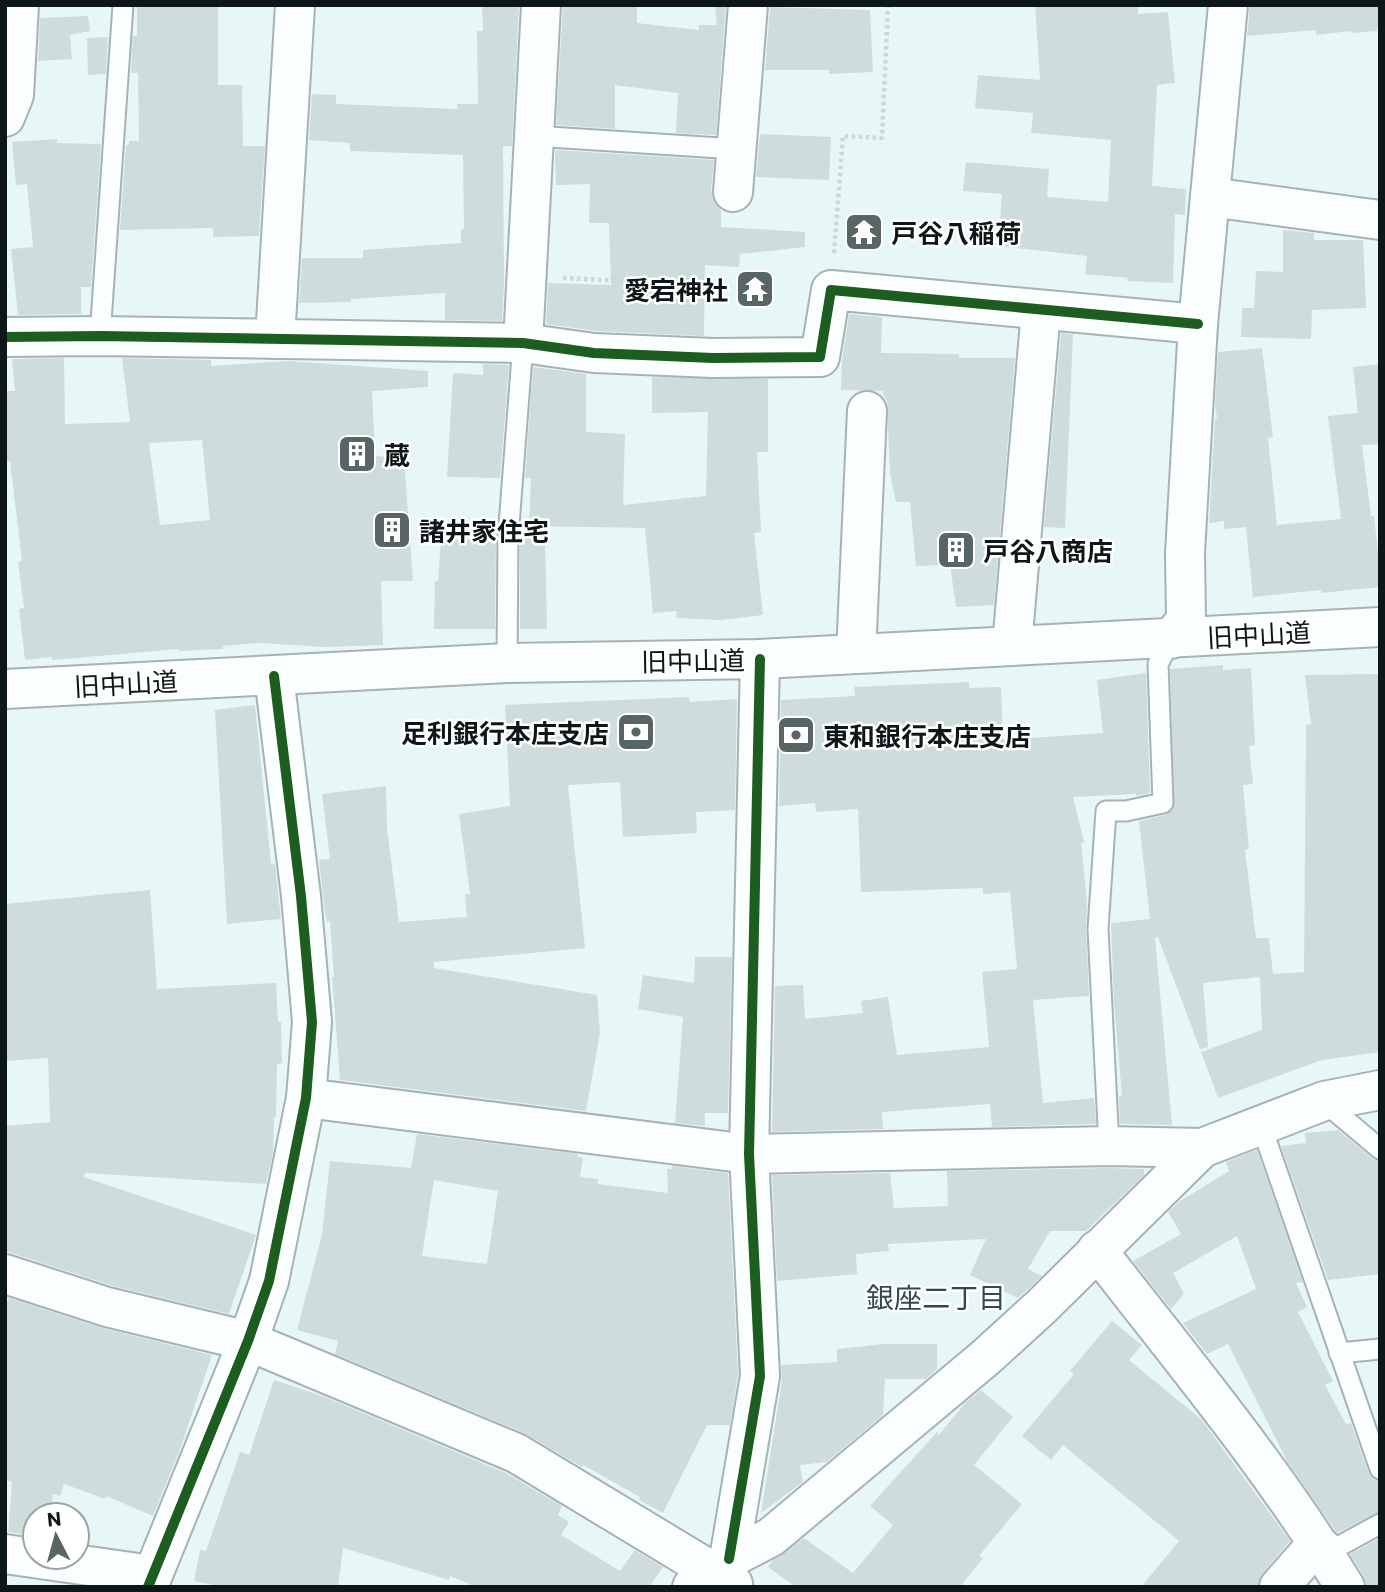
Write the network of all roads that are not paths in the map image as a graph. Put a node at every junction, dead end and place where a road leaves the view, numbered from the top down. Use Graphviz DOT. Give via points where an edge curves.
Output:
graph roads {
  1 [pos="19,5"];
  2 [pos="123,5"];
  3 [pos="295,5"];
  4 [pos="541,5"];
  5 [pos="748,5"];
  6 [pos="1228,5"];
  7 [pos="5,117"];
  8 [pos="534,136"];
  9 [pos="736,149"];
  10 [pos="733,192"];
  11 [pos="1210,197"];
  12 [pos="1380,220"];
  13 [pos="1041,310"];
  14 [pos="1198,324"];
  15 [pos="100,336"];
  16 [pos="5,337"];
  17 [pos="275,339"];
  18 [pos="523,342"];
  19 [pos="867,411"];
  20 [pos="1380,627"];
  21 [pos="1171,639"];
  22 [pos="1012,646"];
  23 [pos="856,654"];
  24 [pos="760,659"];
  25 [pos="507,663"];
  26 [pos="274,676"];
  27 [pos="5,689"];
  28 [pos="1380,1090"];
  29 [pos="306,1098"];
  30 [pos="1324,1101"];
  31 [pos="1261,1125"];
  32 [pos="1109,1146"];
  33 [pos="1202,1148"];
  34 [pos="1380,1149"];
  35 [pos="749,1154"];
  36 [pos="1097,1250"];
  37 [pos="5,1274"];
  38 [pos="248,1341"];
  39 [pos="1380,1349"];
  40 [pos="1339,1353"];
  41 [pos="1380,1469"];
  42 [pos="1380,1524"];
  43 [pos="1322,1548"];
  44 [pos="5,1555"];
  45 [pos="717,1576"];
  46 [pos="150,1581"];
  47 [pos="1279,1587"];
  48 [pos="1345,1587"];
  1 -- 7 [label="street" via="15,95"];
  2 -- 15 [label="lane"];
  3 -- 17 [label="street"];
  4 -- 8 [label="street"];
  5 -- 9 [label="street"];
  6 -- 11 [label="street"];
  8 -- 9 [label="lane"];
  8 -- 18 [label="street"];
  9 -- 10 [label="street"];
  11 -- 12 [label="street"];
  11 -- 14 [label="street"];
  13 -- 14 [label="street"];
  13 -- 18 [label="street" via="831,290 820,356 594,353"];
  13 -- 22 [label="street"];
  14 -- 21 [label="street" via="1185,553 1186,620"];
  15 -- 16 [label="street"];
  15 -- 17 [label="street"];
  17 -- 18 [label="street"];
  18 -- 25 [label="lane" via="508,538"];
  19 -- 23 [label="street"];
  20 -- 21 [label="street, 旧中山道"];
  21 -- 22 [label="street, 旧中山道"];
  21 -- 32 [label="lane" via="1158,664 1163,803 1106,811 1098,929"];
  22 -- 23 [label="street, 旧中山道"];
  23 -- 24 [label="street, 旧中山道"];
  24 -- 25 [label="street, 旧中山道"];
  24 -- 35 [label="street"];
  25 -- 26 [label="street, 旧中山道"];
  26 -- 27 [label="street, 旧中山道"];
  26 -- 29 [label="street" via="312,1022"];
  28 -- 30 [label="street"];
  29 -- 35 [label="street"];
  29 -- 38 [label="street" via="269,1281"];
  30 -- 31 [label="street"];
  30 -- 34 [label="lane"];
  31 -- 33 [label="street"];
  31 -- 40 [label="lane"];
  32 -- 33 [label="street"];
  32 -- 35 [label="street"];
  33 -- 36 [label="street"];
  35 -- 45 [label="street" via="760,1376"];
  36 -- 43 [label="street"];
  36 -- 45 [label="street" via="985,1358 771,1537"];
  37 -- 38 [label="street" via="107,1307"];
  38 -- 45 [label="street" via="516,1453"];
  38 -- 46 [label="street"];
  39 -- 40 [label="lane"];
  40 -- 41 [label="lane"];
  42 -- 43 [label="lane" via="1334,1549"];
  43 -- 47 [label="street" via="1307,1555"];
  43 -- 48 [label="street"];
  44 -- 46 [label="street"];
}
